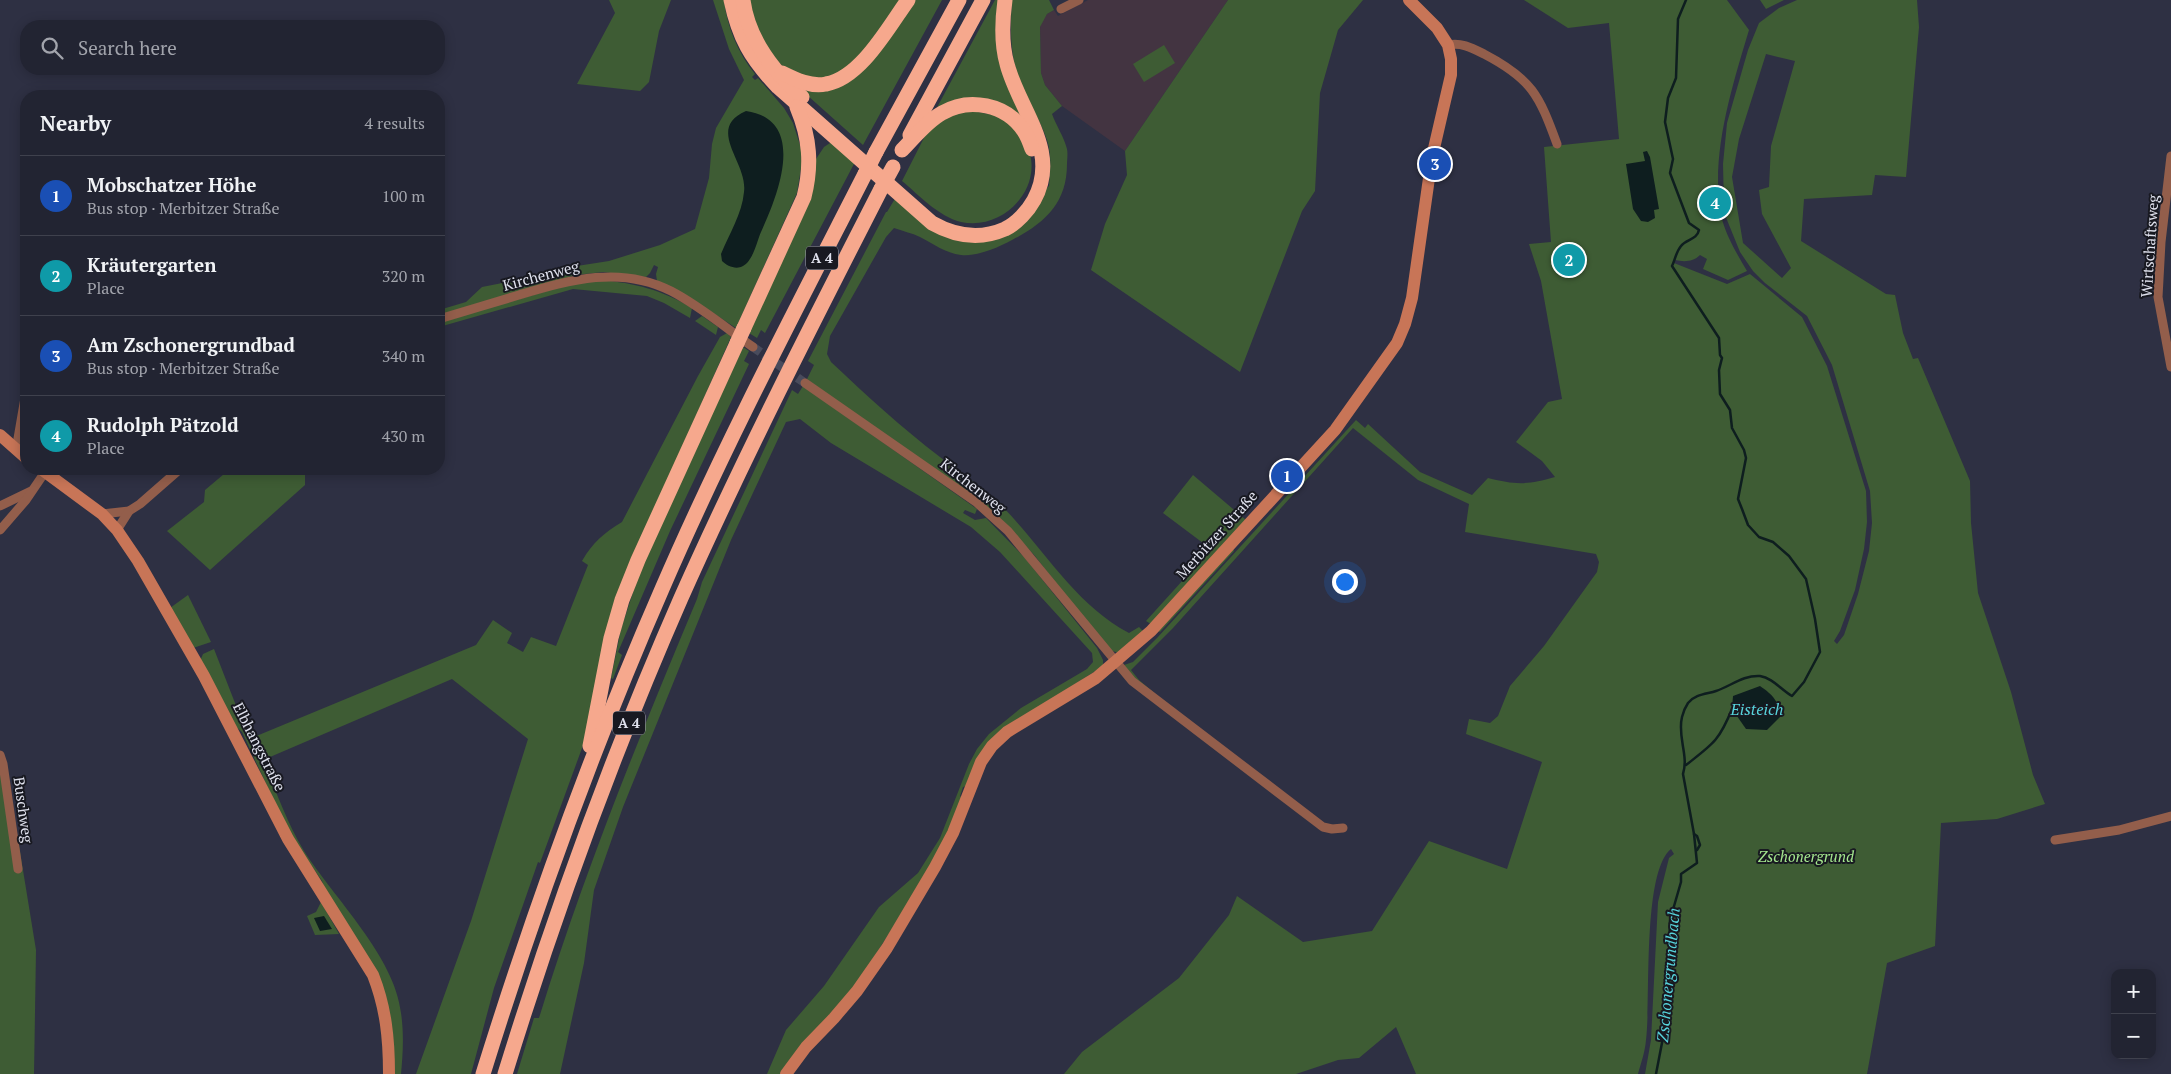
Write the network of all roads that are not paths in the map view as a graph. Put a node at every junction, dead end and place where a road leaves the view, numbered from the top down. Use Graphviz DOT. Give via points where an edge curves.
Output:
graph roads {
  1 [pos="731,0"];
  2 [pos="743,0"];
  3 [pos="908,0"];
  4 [pos="959,0"];
  5 [pos="983,0"];
  6 [pos="1005,0"];
  7 [pos="1079,0"];
  8 [pos="1409,0"];
  9 [pos="1061,9"];
  10 [pos="1448,45"];
  11 [pos="779,72"];
  12 [pos="796,103"];
  13 [pos="1558,144"];
  14 [pos="902,150"];
  15 [pos="2171,156"];
  16 [pos="445,317"];
  17 [pos="753,347"];
  18 [pos="2171,368"];
  19 [pos="805,383"];
  20 [pos="20,427"];
  21 [pos="0,435"];
  22 [pos="16,450"];
  23 [pos="20,453"];
  24 [pos="40,475"];
  25 [pos="50,475"];
  26 [pos="173,475"];
  27 [pos="31,491"];
  28 [pos="0,506"];
  29 [pos="128,511"];
  30 [pos="102,514"];
  31 [pos="0,530"];
  32 [pos="117,530"];
  33 [pos="1115,663"];
  34 [pos="0,755"];
  35 [pos="584,779"];
  36 [pos="2171,816"];
  37 [pos="1342,828"];
  38 [pos="2055,840"];
  39 [pos="18,869"];
  40 [pos="389,1074"];
  41 [pos="483,1074"];
  42 [pos="504,1074"];
  43 [pos="786,1074"];
  1 -- 12 [label="highway" via="736,25 751,55 761,70"];
  2 -- 11 [label="highway" via="747,21 758,46"];
  3 -- 11 [label="highway" via="870,53 840,79 827,84 812,84"];
  4 -- 35 [label="highway, A 4, bridge" via="876,152 728,445 662,589"];
  5 -- 14 [label="highway, A 4"];
  6 -- 12 [label="highway" via="1002,38 1007,65 1043,153 1044,170 1038,192 1026,212 1008,227 975,236 948,231 932,223"];
  7 -- 9 [label="street"];
  8 -- 10 [label="street, Merbitzer Straße" via="1437,28"];
  10 -- 13 [label="street" via="1457,43 1477,51 1524,79 1542,104"];
  10 -- 33 [label="street, Merbitzer Straße" via="1451,74 1429,176 1412,298 1396,343 1335,430 1151,632"];
  11 -- 14 [label="highway" via="931,210 952,222 976,227 1005,218 1022,202 1033,175 1033,150 1025,132 1006,114 978,104 962,105 940,114"];
  12 -- 35 [label="highway, bridge" via="808,135 810,154 804,197 622,600 611,638"];
  14 -- 42 [label="highway, A 4, bridge" via="782,383 681,598 596,805"];
  15 -- 18 [label="street, Wirtschaftsweg" via="2158,298"];
  16 -- 17 [label="street, Kirchenweg" via="576,279 628,277 670,291"];
  19 -- 33 [label="street, Kirchenweg" via="976,502 1008,531"];
  20 -- 22 [label="street"];
  21 -- 22 [label="street"];
  22 -- 23 [label="street"];
  24 -- 27 [label="street"];
  25 -- 30 [label="street, Elbhangstraße"];
  26 -- 29 [label="street"];
  27 -- 28 [label="street"];
  27 -- 31 [label="street"];
  29 -- 30 [label="street"];
  29 -- 32 [label="street"];
  30 -- 32 [label="street, Elbhangstraße"];
  32 -- 40 [label="street, Elbhangstraße" via="204,676 288,839 373,976 386,1020"];
  33 -- 37 [label="street" via="1132,681 1323,827"];
  33 -- 43 [label="street, Merbitzer Straße" via="1007,732 992,746 981,762 935,868 887,948 857,991"];
  34 -- 39 [label="street, Buschweg"];
  35 -- 41 [label="highway, A 4" via="541,896"];
  36 -- 38 [label="street" via="2119,830"];
}
